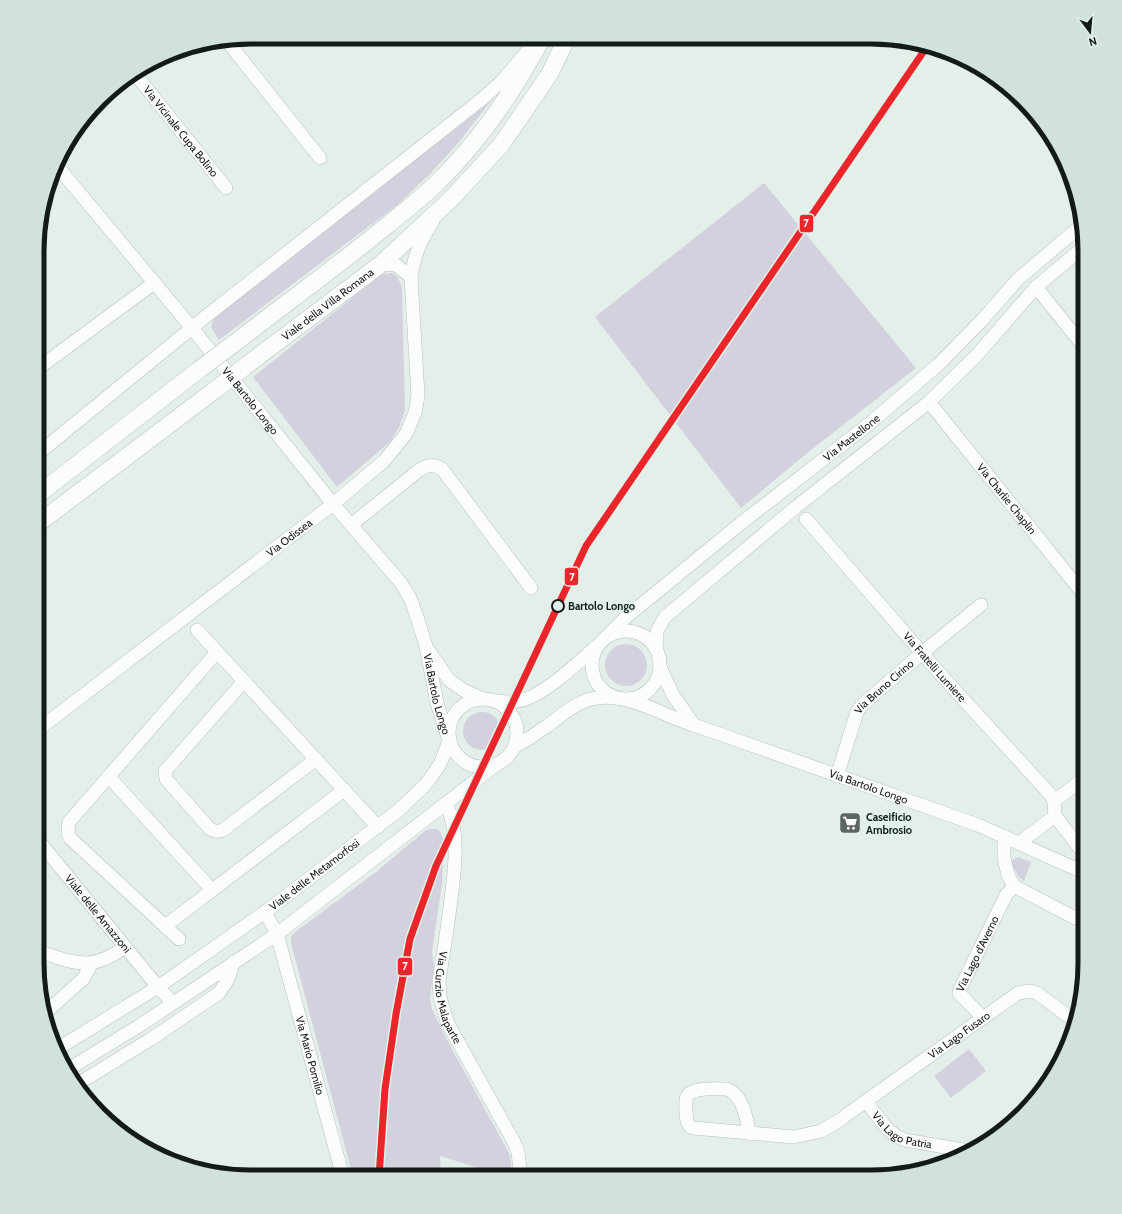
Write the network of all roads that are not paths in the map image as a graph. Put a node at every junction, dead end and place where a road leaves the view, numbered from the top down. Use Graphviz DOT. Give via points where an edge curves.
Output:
graph roads {
  1 [pos="238,44"];
  2 [pos="534,44"];
  3 [pos="539,44"];
  4 [pos="564,44"];
  5 [pos="230,45"];
  6 [pos="138,78"];
  7 [pos="318,144"];
  8 [pos="320,158"];
  9 [pos="61,170"];
  10 [pos="226,188"];
  11 [pos="440,209"];
  12 [pos="1077,229"];
  13 [pos="1078,252"];
  14 [pos="381,264"];
  15 [pos="411,277"];
  16 [pos="154,283"];
  17 [pos="1036,287"];
  18 [pos="192,328"];
  19 [pos="1078,339"];
  20 [pos="44,364"];
  21 [pos="929,402"];
  22 [pos="44,449"];
  23 [pos="44,490"];
  24 [pos="333,504"];
  25 [pos="44,519"];
  26 [pos="806,519"];
  27 [pos="351,525"];
  28 [pos="1078,587"];
  29 [pos="531,588"];
  30 [pos="981,605"];
  31 [pos="197,630"];
  32 [pos="607,636"];
  33 [pos="426,646"];
  34 [pos="596,647"];
  35 [pos="656,649"];
  36 [pos="217,652"];
  37 [pos="922,653"];
  38 [pos="660,667"];
  39 [pos="244,681"];
  40 [pos="620,698"];
  41 [pos="489,700"];
  42 [pos="44,725"];
  43 [pos="694,725"];
  44 [pos="449,741"];
  45 [pos="514,747"];
  46 [pos="316,759"];
  47 [pos="498,763"];
  48 [pos="837,776"];
  49 [pos="109,777"];
  50 [pos="1078,783"];
  51 [pos="344,790"];
  52 [pos="1054,800"];
  53 [pos="446,804"];
  54 [pos="1055,816"];
  55 [pos="378,826"];
  56 [pos="1006,837"];
  57 [pos="1019,843"];
  58 [pos="1078,846"];
  59 [pos="44,847"];
  60 [pos="1078,870"];
  61 [pos="1014,886"];
  62 [pos="212,890"];
  63 [pos="265,912"];
  64 [pos="1078,918"];
  65 [pos="165,926"];
  66 [pos="277,934"];
  67 [pos="179,939"];
  68 [pos="125,947"];
  69 [pos="44,953"];
  70 [pos="234,962"];
  71 [pos="92,963"];
  72 [pos="158,987"];
  73 [pos="173,1003"];
  74 [pos="49,1009"];
  75 [pos="983,1018"];
  76 [pos="1071,1018"];
  77 [pos="61,1045"];
  78 [pos="72,1067"];
  79 [pos="82,1082"];
  80 [pos="866,1101"];
  81 [pos="750,1134"];
  82 [pos="961,1150"];
  83 [pos="341,1170"];
  84 [pos="520,1170"];
  1 -- 7 [label="street"];
  2 -- 18 [label="street" via="501,82 482,99"];
  3 -- 23 [label="main road, bridge" via="503,105 436,184 368,240"];
  4 -- 11 [label="main road, Viale della Villa Romana" via="549,75 501,146"];
  5 -- 8 [label="street"];
  6 -- 10 [label="street, Via Vicinale Cupa Bolino"];
  9 -- 16 [label="street, Via Bartolo Longo"];
  11 -- 14 [label="main road, Viale della Villa Romana"];
  11 -- 15 [label="street, Via Odissea" via="421,240 413,260"];
  12 -- 32 [label="street, Via Mastellone" via="1018,279 984,318 922,379 869,424 734,529 625,618"];
  13 -- 17 [label="street, Via Mastellone"];
  14 -- 15 [label="street" via="396,265"];
  14 -- 25 [label="main road, Viale della Villa Romana, bridge"];
  15 -- 24 [label="street, Via Odissea" via="418,396 415,413 406,434 384,461"];
  16 -- 18 [label="street, Via Bartolo Longo"];
  16 -- 20 [label="street"];
  17 -- 19 [label="street"];
  17 -- 21 [label="street, Via Mastellone" via="977,355"];
  18 -- 22 [label="street"];
  18 -- 24 [label="street, Via Bartolo Longo"];
  21 -- 28 [label="street, Via Charlie Chaplin"];
  21 -- 35 [label="street, Via Mastellone" via="796,507 665,617 657,631"];
  24 -- 27 [label="street, Via Bartolo Longo"];
  24 -- 42 [label="street, Via Odissea"];
  26 -- 37 [label="street, Via Fratelli Lumiere"];
  27 -- 29 [label="street" via="418,471 430,465 436,466 442,469"];
  27 -- 33 [label="street, Via Bartolo Longo" via="401,583 410,598"];
  30 -- 37 [label="street, Via Bruno Cirino"];
  31 -- 36 [label="street"];
  32 -- 34 [label="street"];
  32 -- 35 [label="street" via="629,631 649,640"];
  33 -- 41 [label="street, Via Bartolo Longo" via="449,680 463,690"];
  33 -- 44 [label="street, Via Bartolo Longo" via="437,703"];
  34 -- 40 [label="street" via="592,661 593,675 603,690 611,696"];
  34 -- 41 [label="street, Via Bartolo Longo" via="551,684 526,699 509,703"];
  35 -- 38 [label="street"];
  36 -- 39 [label="street"];
  36 -- 49 [label="street"];
  37 -- 48 [label="street, Via Bruno Cirino" via="860,706"];
  37 -- 52 [label="street, Via Fratelli Lumiere"];
  38 -- 40 [label="street" via="658,677 647,692 629,699"];
  38 -- 43 [label="street" via="673,695"];
  39 -- 46 [label="street"];
  39 -- 46 [label="street" via="165,771 166,779 209,828 218,832 223,830"];
  40 -- 43 [label="street, Via Bartolo Longo"];
  40 -- 45 [label="street, Via Bartolo Longo" via="597,698 578,704 531,738"];
  41 -- 44 [label="street" via="467,702 461,706 453,715 448,730"];
  41 -- 45 [label="street" via="509,711 516,723 517,736"];
  43 -- 48 [label="street, Via Bartolo Longo"];
  44 -- 47 [label="street" via="455,753 472,766 488,767"];
  44 -- 55 [label="street, Viale delle Metamorfosi" via="440,764 425,785"];
  45 -- 47 [label="street" via="508,757"];
  46 -- 51 [label="street"];
  47 -- 53 [label="street"];
  48 -- 56 [label="street, Via Bartolo Longo"];
  49 -- 62 [label="street"];
  49 -- 65 [label="street" via="69,822 68,833 70,838"];
  50 -- 52 [label="street"];
  51 -- 55 [label="street"];
  51 -- 62 [label="street"];
  52 -- 54 [label="street"];
  53 -- 66 [label="street"];
  53 -- 84 [label="street, Via Curzio Malaparte" via="454,830 454,864 439,982 440,996 447,1022 514,1142"];
  54 -- 57 [label="street"];
  54 -- 58 [label="street"];
  55 -- 63 [label="street, Viale delle Metamorfosi"];
  56 -- 57 [label="street, Via Bartolo Longo"];
  56 -- 61 [label="street" via="1004,858"];
  57 -- 60 [label="street, Via Bartolo Longo"];
  59 -- 68 [label="street, Viale delle Amazzoni"];
  61 -- 64 [label="street"];
  61 -- 75 [label="street, Via Lago d'Averno" via="1006,895 960,989 960,993"];
  62 -- 65 [label="street"];
  63 -- 66 [label="street, Via Mario Pomilio"];
  63 -- 72 [label="street, Viale delle Metamorfosi"];
  65 -- 67 [label="street"];
  66 -- 70 [label="street"];
  66 -- 83 [label="street, Via Mario Pomilio"];
  68 -- 71 [label="street"];
  68 -- 72 [label="street, Viale delle Amazzoni"];
  69 -- 71 [label="street" via="69,961"];
  70 -- 73 [label="street"];
  70 -- 79 [label="street" via="219,993"];
  71 -- 74 [label="street" via="83,980"];
  72 -- 73 [label="street"];
  72 -- 77 [label="street, Viale delle Metamorfosi"];
  73 -- 78 [label="street"];
  75 -- 76 [label="street, Via Lago Fusaro" via="1018,993 1030,991 1037,993"];
  75 -- 80 [label="street, Via Lago Fusaro"];
  80 -- 81 [label="street, Via Lago Fusaro" via="821,1131 794,1138"];
  80 -- 82 [label="street, Via Lago Patria" via="897,1137"];
  81 -- 81 [label="street, Via Lago Fusaro" via="693,1128 687,1122 687,1097 698,1090 731,1091 739,1098"];
}
